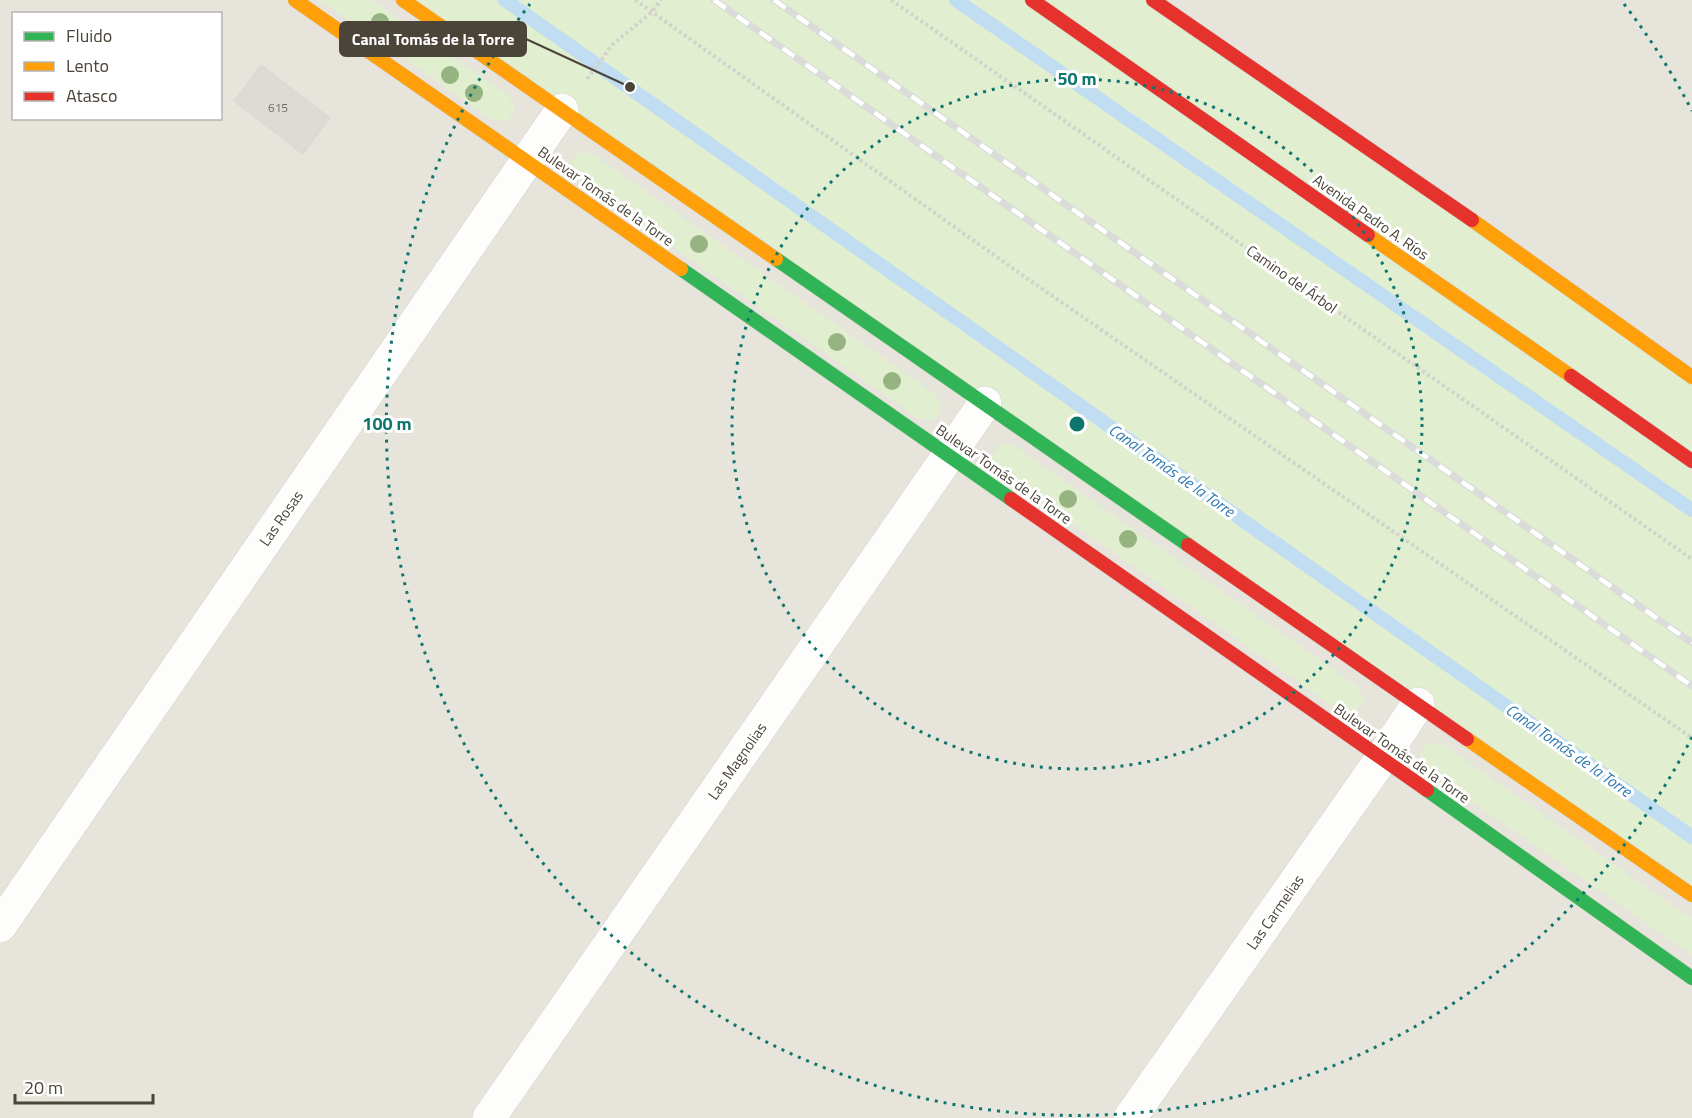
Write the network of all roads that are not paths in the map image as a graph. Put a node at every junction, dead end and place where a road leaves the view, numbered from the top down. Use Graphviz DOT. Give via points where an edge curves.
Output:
graph roads {
  1 [pos="295,0"];
  2 [pos="403,0"];
  3 [pos="1032,0"];
  4 [pos="1153,0"];
  5 [pos="562,110"];
  6 [pos="527,161"];
  7 [pos="1692,377"];
  8 [pos="985,403"];
  9 [pos="949,456"];
  10 [pos="1692,461"];
  11 [pos="1418,704"];
  12 [pos="1382,758"];
  13 [pos="1692,895"];
  14 [pos="0,926"];
  15 [pos="1692,978"];
  16 [pos="489,1118"];
  17 [pos="1130,1118"];
  1 -- 6 [label="street, Bulevar Tomás de la Torre"];
  2 -- 5 [label="street"];
  3 -- 10 [label="street, Avenida Pedro A. Ríos"];
  4 -- 7 [label="street"];
  5 -- 6 [label="street, Las Rosas"];
  5 -- 8 [label="street"];
  6 -- 9 [label="street, Bulevar Tomás de la Torre"];
  6 -- 14 [label="street, Las Rosas"];
  8 -- 9 [label="street, Las Magnolias"];
  8 -- 11 [label="street"];
  9 -- 12 [label="street, Bulevar Tomás de la Torre"];
  9 -- 16 [label="street, Las Magnolias"];
  11 -- 12 [label="street, Las Carmelias"];
  11 -- 13 [label="street"];
  12 -- 15 [label="street, Bulevar Tomás de la Torre"];
  12 -- 17 [label="street, Las Carmelias"];
}
